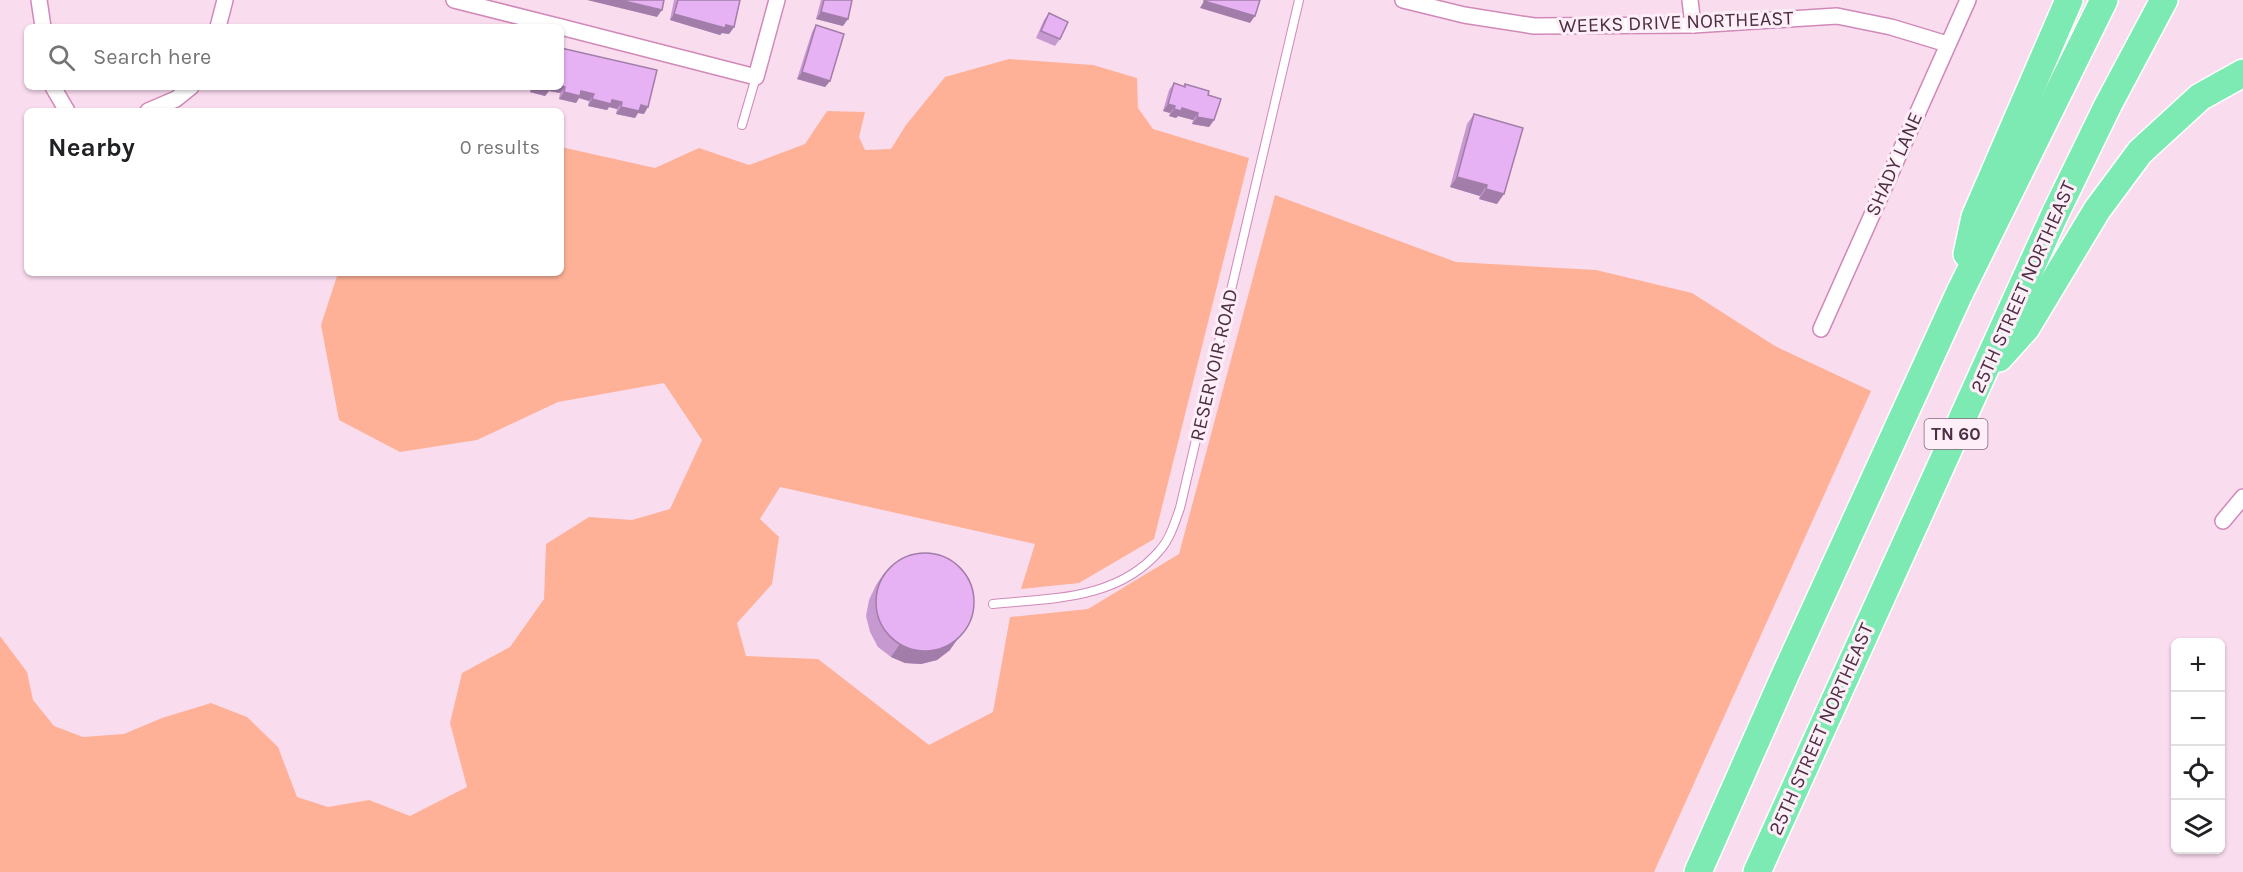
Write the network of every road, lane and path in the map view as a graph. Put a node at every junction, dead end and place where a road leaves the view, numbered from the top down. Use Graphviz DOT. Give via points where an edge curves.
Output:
graph roads {
  1 [pos="39,0"];
  2 [pos="225,0"];
  3 [pos="454,0"];
  4 [pos="777,0"];
  5 [pos="1299,0"];
  6 [pos="1402,0"];
  7 [pos="1690,0"];
  8 [pos="1968,0"];
  9 [pos="2069,0"];
  10 [pos="2104,0"];
  11 [pos="2164,0"];
  12 [pos="43,24"];
  13 [pos="219,24"];
  14 [pos="549,24"];
  15 [pos="1692,25"];
  16 [pos="564,28"];
  17 [pos="1947,44"];
  18 [pos="2243,73"];
  19 [pos="756,77"];
  20 [pos="54,90"];
  21 [pos="187,90"];
  22 [pos="64,108"];
  23 [pos="154,108"];
  24 [pos="742,125"];
  25 [pos="1959,294"];
  26 [pos="1821,329"];
  27 [pos="1984,374"];
  28 [pos="2243,497"];
  29 [pos="2223,521"];
  30 [pos="993,604"];
  31 [pos="1698,872"];
  32 [pos="1757,872"];
  1 -- 12 [label="street"];
  2 -- 13 [label="street"];
  3 -- 14 [label="street"];
  4 -- 19 [label="street"];
  5 -- 30 [label="lane, RESERVOIR ROAD" via="1180,508 1162,549 1104,589"];
  6 -- 15 [label="street, WEEKS DRIVE NORTHEAST" via="1534,26"];
  7 -- 15 [label="street"];
  8 -- 17 [label="street, SHADY LANE"];
  9 -- 25 [label="highway" via="1975,217"];
  10 -- 25 [label="highway, TN 60"];
  11 -- 27 [label="highway, 25TH STREET NORTHEAST / TN 60" via="2055,214"];
  15 -- 17 [label="street, WEEKS DRIVE NORTHEAST" via="1837,16"];
  16 -- 19 [label="street"];
  17 -- 26 [label="street, SHADY LANE"];
  18 -- 27 [label="highway" via="2200,97 2140,152 2097,210 2026,328"];
  19 -- 24 [label="lane"];
  20 -- 22 [label="street"];
  21 -- 23 [label="street"];
  25 -- 31 [label="highway, TN 60"];
  27 -- 32 [label="highway, 25TH STREET NORTHEAST / TN 60"];
  28 -- 29 [label="street"];
}
